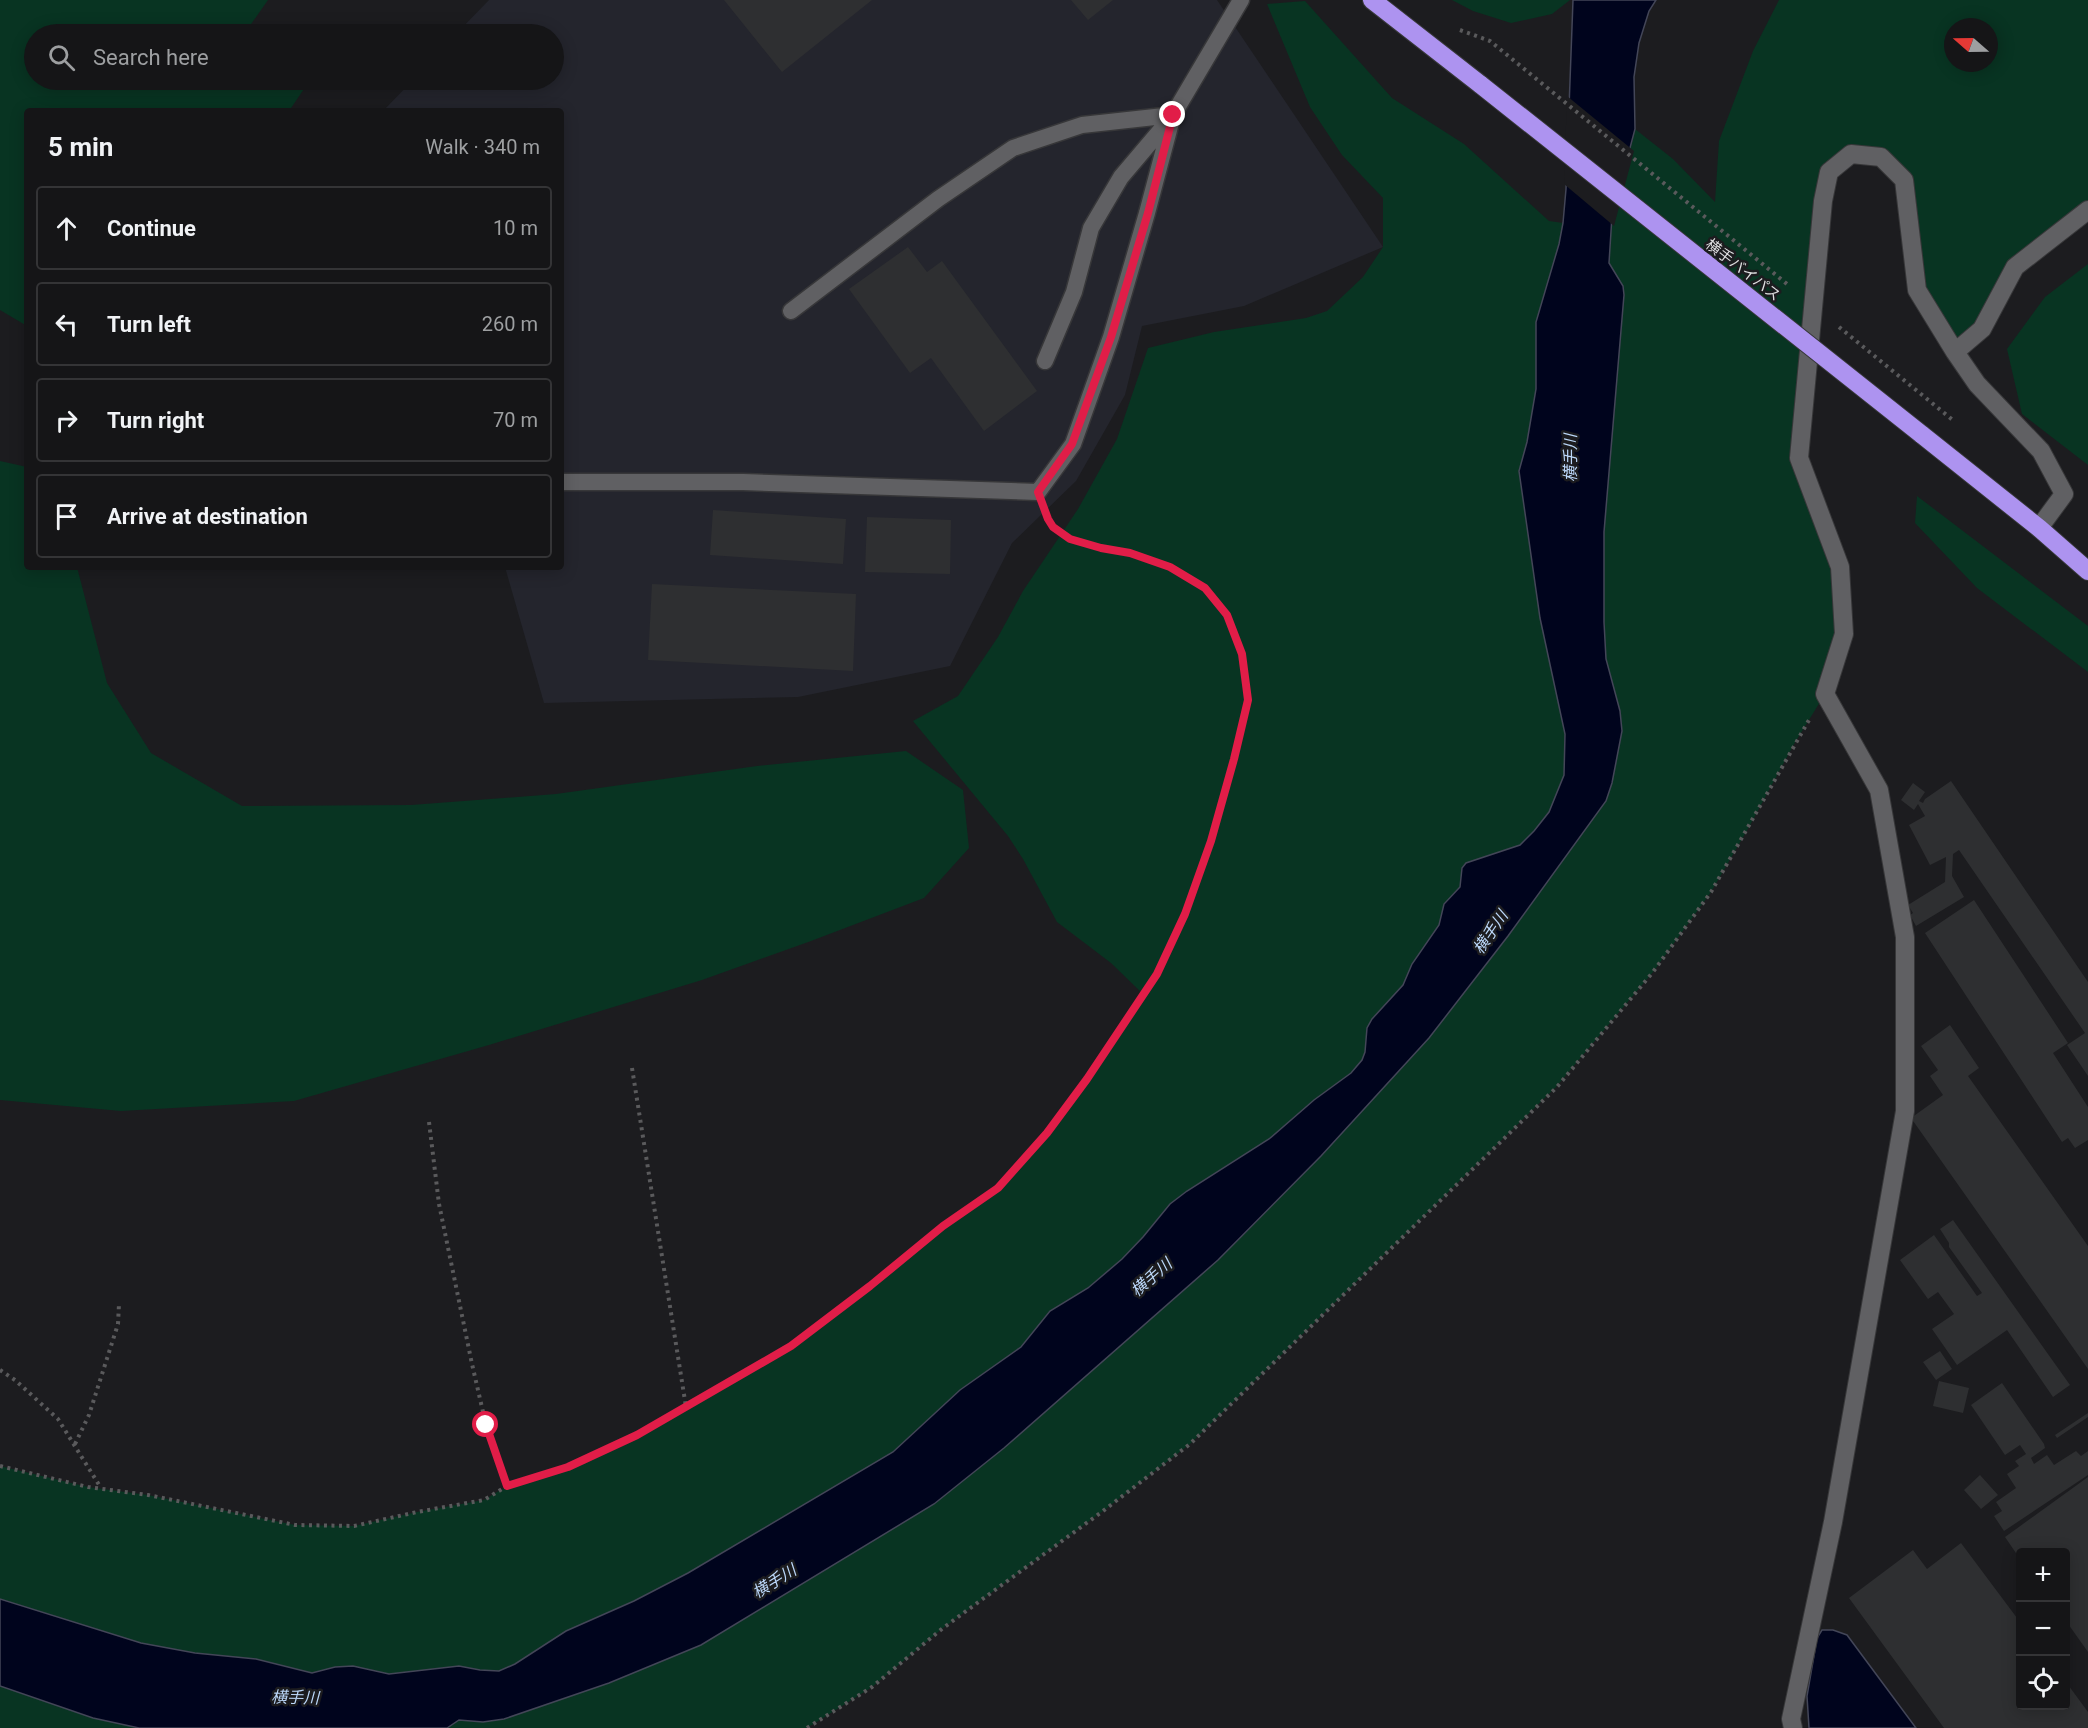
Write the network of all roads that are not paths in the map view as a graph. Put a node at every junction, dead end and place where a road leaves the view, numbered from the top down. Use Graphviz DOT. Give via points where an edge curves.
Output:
graph roads {
  1 [pos="1241,0"];
  2 [pos="1372,0"];
  3 [pos="1173,115"];
  4 [pos="2088,210"];
  5 [pos="791,311"];
  6 [pos="1955,352"];
  7 [pos="1044,361"];
  8 [pos="564,482"];
  9 [pos="2039,528"];
  10 [pos="2088,571"];
  11 [pos="1793,1728"];
  1 -- 3 [label="lane"];
  2 -- 9 [label="highway, 横手バイパス, bridge"];
  3 -- 5 [label="lane" via="1082,125 1013,148 938,199"];
  3 -- 7 [label="lane" via="1121,177 1091,228 1074,292"];
  3 -- 8 [label="lane" via="1111,337 1072,444 1038,492 743,482"];
  4 -- 6 [label="street" via="2014,267 1982,329"];
  6 -- 9 [label="street" via="1977,384 2041,451 2064,494"];
  6 -- 11 [label="street" via="1917,290 1904,180 1881,157 1851,154 1829,172 1823,201 1798,458 1840,567 1844,634 1825,694 1879,790 1905,937 1905,1111 1833,1522 1791,1719"];
  9 -- 10 [label="highway, 横手バイパス"];
}
